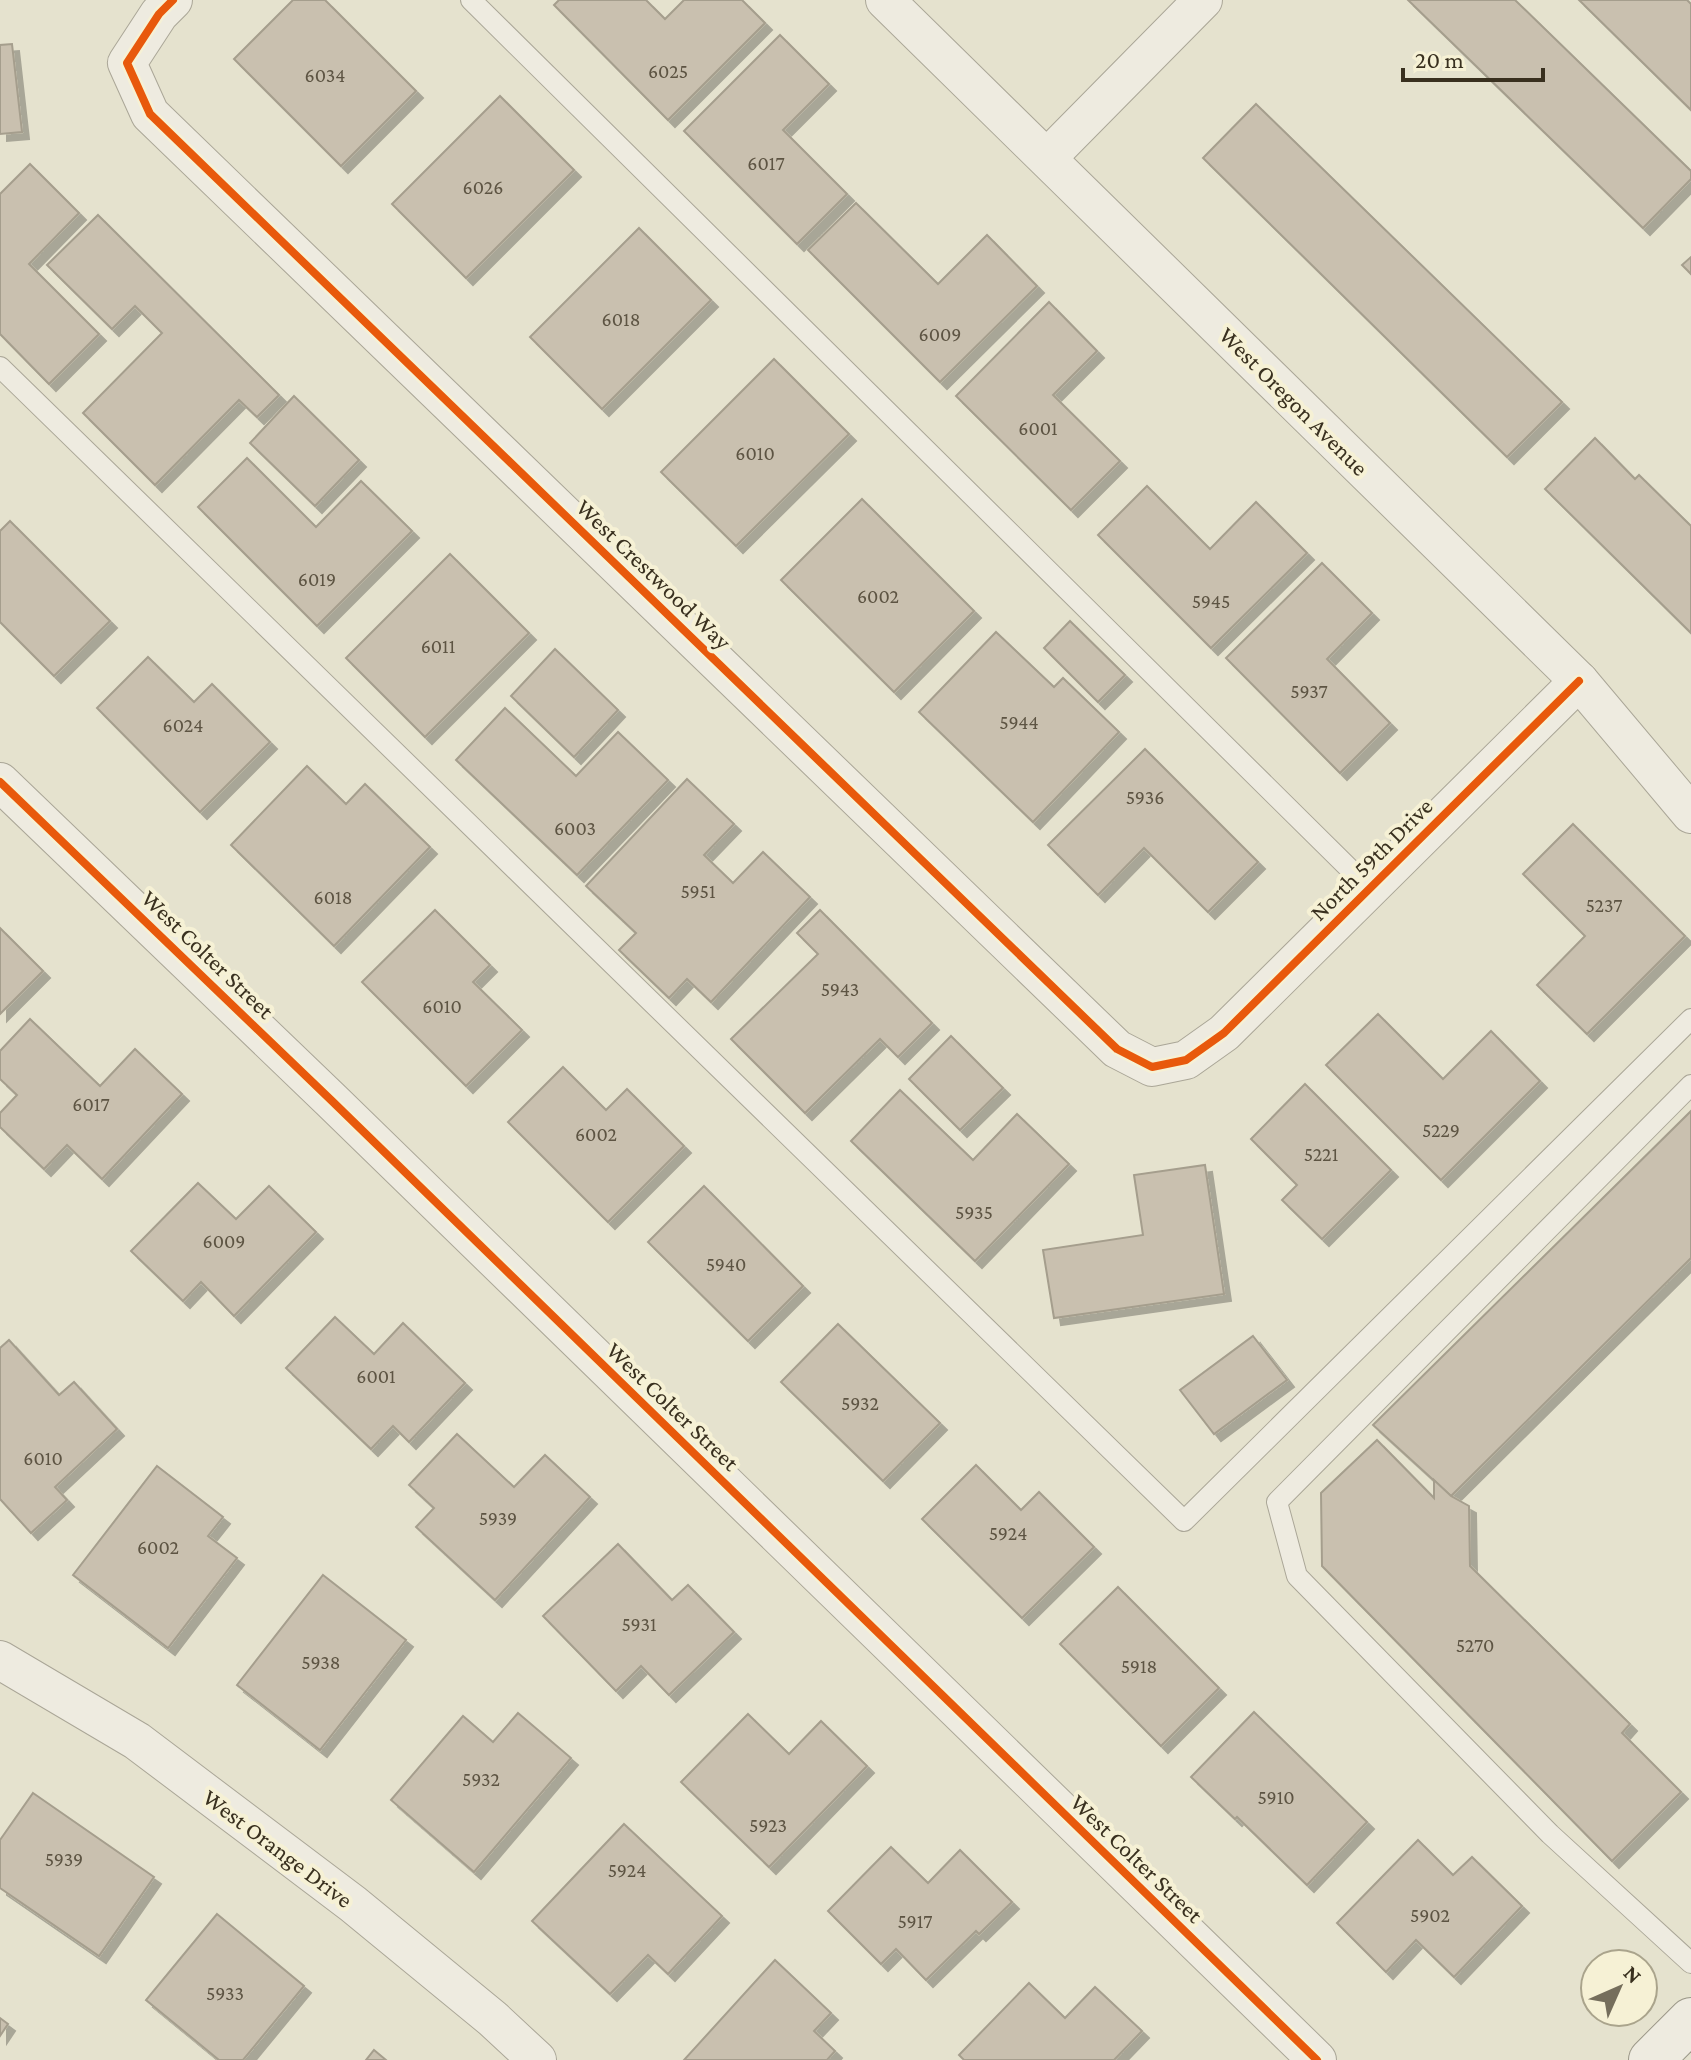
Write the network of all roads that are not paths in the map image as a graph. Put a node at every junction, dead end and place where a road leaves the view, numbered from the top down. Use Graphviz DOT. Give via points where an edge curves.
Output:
graph roads {
  1 [pos="173,0"];
  2 [pos="471,0"];
  3 [pos="885,0"];
  4 [pos="1203,0"];
  5 [pos="1047,158"];
  6 [pos="0,367"];
  7 [pos="1579,681"];
  8 [pos="0,782"];
  9 [pos="1691,814"];
  10 [pos="1370,889"];
  11 [pos="1687,1030"];
  12 [pos="1186,1060"];
  13 [pos="1691,1085"];
  14 [pos="0,1660"];
  15 [pos="1691,1963"];
  16 [pos="1689,2025"];
  17 [pos="537,2060"];
  18 [pos="1317,2060"];
  19 [pos="1651,2060"];
  1 -- 12 [label="street, West Crestwood Way" via="127,63 150,114 1117,1049 1152,1067"];
  2 -- 10 [label="lane"];
  3 -- 5 [label="street, West Oregon Avenue"];
  4 -- 5 [label="street"];
  5 -- 7 [label="street, West Oregon Avenue"];
  6 -- 11 [label="lane" via="1184,1521"];
  7 -- 9 [label="street, West Oregon Avenue"];
  7 -- 10 [label="street, North 59th Drive"];
  8 -- 18 [label="street, West Colter Street"];
  10 -- 12 [label="street, North 59th Drive" via="1224,1033"];
  13 -- 15 [label="lane" via="1277,1502 1297,1576 1550,1834"];
  14 -- 17 [label="street, West Orange Drive" via="137,1741 353,1904"];
  16 -- 19 [label="main road"];
}
